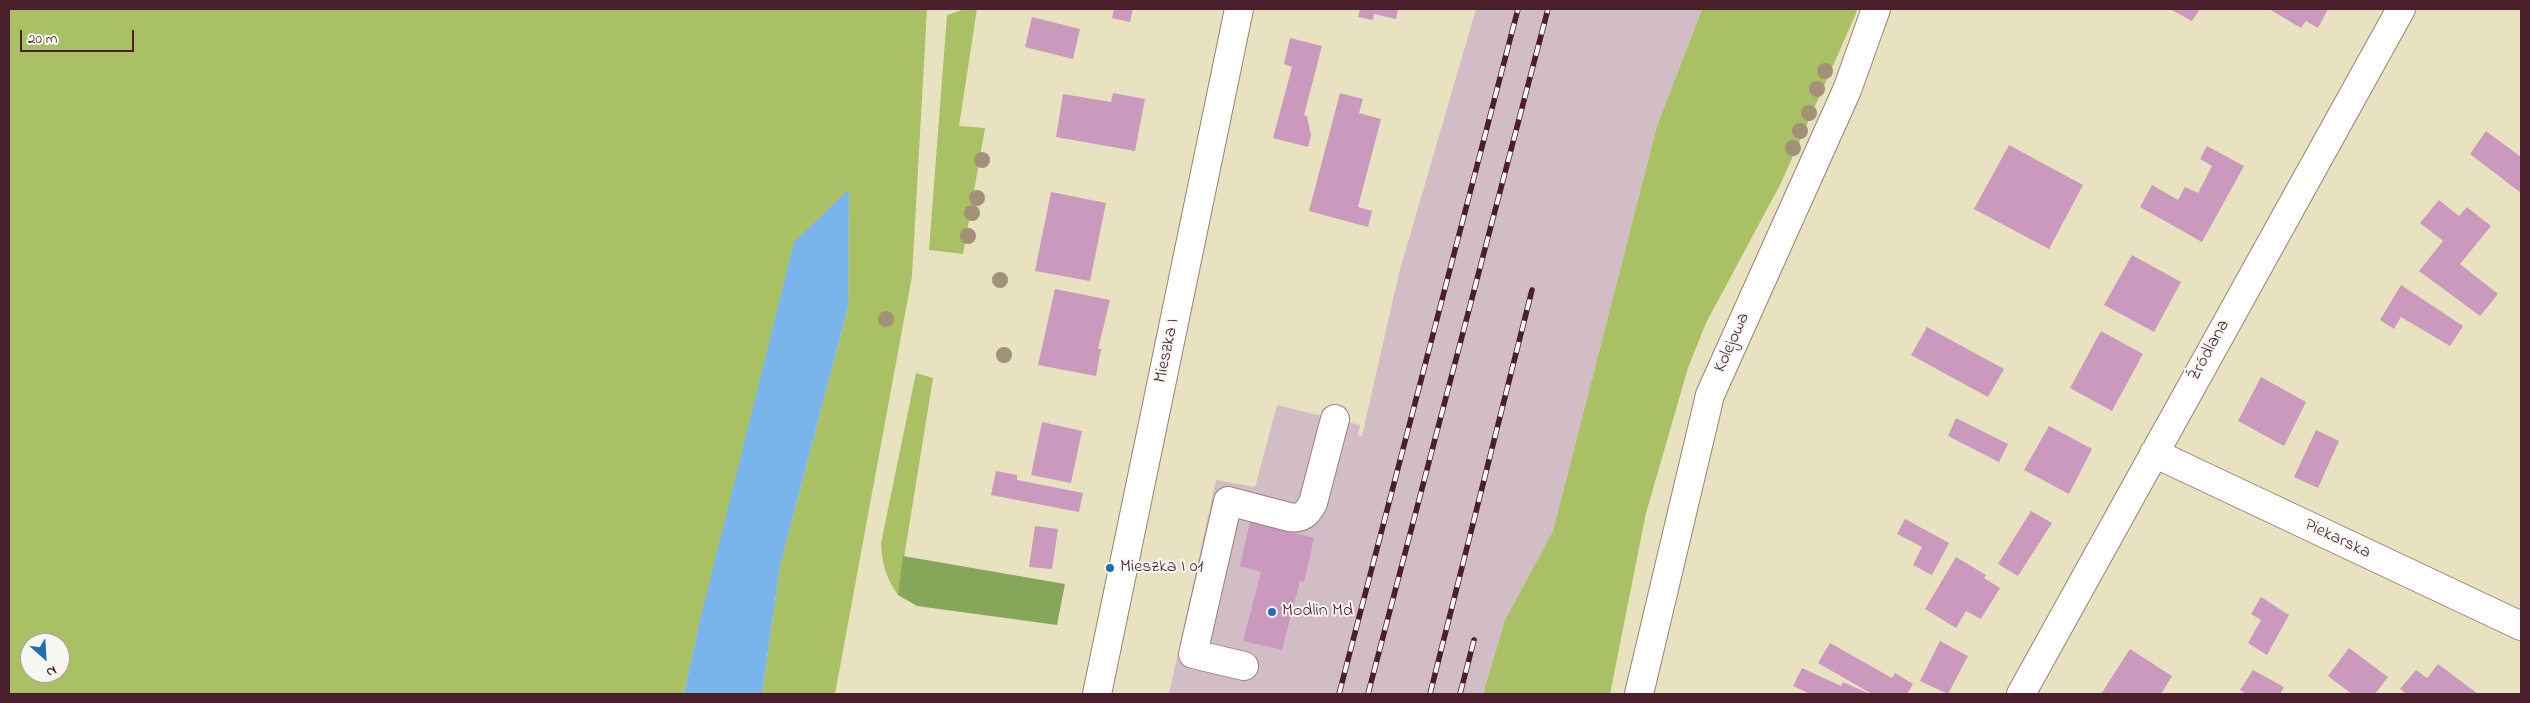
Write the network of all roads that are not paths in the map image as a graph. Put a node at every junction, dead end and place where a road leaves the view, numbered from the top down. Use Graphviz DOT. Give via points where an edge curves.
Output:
graph roads {
  1 [pos="1239,9"];
  2 [pos="1876,9"];
  3 [pos="2401,9"];
  4 [pos="1335,419"];
  5 [pos="2154,453"];
  6 [pos="2521,626"];
  7 [pos="1244,666"];
  8 [pos="1098,694"];
  9 [pos="1639,694"];
  10 [pos="2020,694"];
  1 -- 8 [label="street, Mieszka I"];
  2 -- 9 [label="street, Kolejowa" via="1847,90 1710,395"];
  3 -- 5 [label="street, Źródlana"];
  4 -- 7 [label="street" via="1313,503 1307,513 1298,519 1228,501 1193,654"];
  5 -- 6 [label="street, Piekarska"];
  5 -- 10 [label="street, Źródlana"];
}
